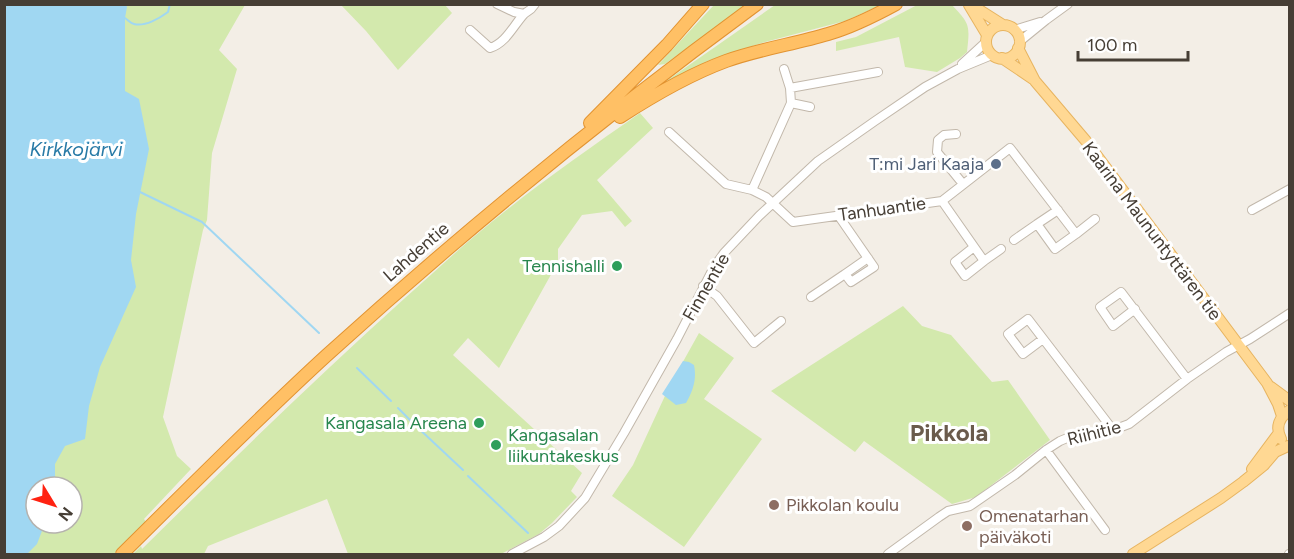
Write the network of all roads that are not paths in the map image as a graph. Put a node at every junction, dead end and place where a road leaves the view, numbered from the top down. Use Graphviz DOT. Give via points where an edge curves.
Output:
graph roads {
  1 [pos="497,4"];
  2 [pos="535,4"];
  3 [pos="703,4"];
  4 [pos="757,4"];
  5 [pos="896,4"];
  6 [pos="970,4"];
  7 [pos="1068,4"];
  8 [pos="524,14"];
  9 [pos="1046,20"];
  10 [pos="1003,25"];
  11 [pos="470,30"];
  12 [pos="1014,30"];
  13 [pos="987,38"];
  14 [pos="1019,45"];
  15 [pos="997,57"];
  16 [pos="784,69"];
  17 [pos="958,69"];
  18 [pos="878,72"];
  19 [pos="1035,81"];
  20 [pos="790,88"];
  21 [pos="791,103"];
  22 [pos="810,107"];
  23 [pos="669,132"];
  24 [pos="956,134"];
  25 [pos="544,168"];
  26 [pos="963,184"];
  27 [pos="1290,189"];
  28 [pos="752,190"];
  29 [pos="942,201"];
  30 [pos="773,203"];
  31 [pos="1058,210"];
  32 [pos="1252,210"];
  33 [pos="838,215"];
  34 [pos="1095,219"];
  35 [pos="1037,224"];
  36 [pos="1076,234"];
  37 [pos="1014,240"];
  38 [pos="974,247"];
  39 [pos="1001,249"];
  40 [pos="984,261"];
  41 [pos="703,286"];
  42 [pos="811,297"];
  43 [pos="1135,309"];
  44 [pos="1290,313"];
  45 [pos="782,321"];
  46 [pos="1043,339"];
  47 [pos="1238,346"];
  48 [pos="1187,380"];
  49 [pos="1267,383"];
  50 [pos="1290,401"];
  51 [pos="1286,413"];
  52 [pos="1113,430"];
  53 [pos="1278,434"];
  54 [pos="1289,447"];
  55 [pos="1046,450"];
  56 [pos="1244,482"];
  57 [pos="1105,530"];
  58 [pos="122,555"];
  59 [pos="512,555"];
  60 [pos="888,555"];
  61 [pos="1133,555"];
  1 -- 8 [label="street"];
  2 -- 8 [label="street"];
  3 -- 25 [label="highway" via="668,45"];
  4 -- 25 [label="highway, Lahdentie"];
  5 -- 25 [label="highway" via="840,30 750,53 706,69 641,103"];
  6 -- 10 [label="main road"];
  6 -- 13 [label="main road"];
  7 -- 9 [label="street"];
  8 -- 11 [label="street" via="496,47 490,48"];
  9 -- 12 [label="street"];
  9 -- 14 [label="street"];
  10 -- 12 [label="main road"];
  10 -- 13 [label="main road" via="993,28"];
  12 -- 14 [label="main road"];
  13 -- 15 [label="main road" via="987,46"];
  13 -- 17 [label="street, Finnentie"];
  14 -- 15 [label="main road" via="1012,56"];
  14 -- 19 [label="main road, Kaarina Maununtyttären tie"];
  15 -- 17 [label="street, Finnentie"];
  15 -- 19 [label="main road, Kaarina Maununtyttären tie"];
  16 -- 20 [label="street"];
  17 -- 30 [label="street, Finnentie" via="925,87 818,161"];
  18 -- 20 [label="street"];
  19 -- 47 [label="main road, Kaarina Maununtyttären tie" via="1086,141"];
  20 -- 21 [label="street"];
  21 -- 22 [label="street"];
  21 -- 28 [label="street"];
  23 -- 28 [label="street" via="726,184"];
  24 -- 26 [label="street" via="938,140 937,152"];
  25 -- 58 [label="highway, Lahdentie" via="326,357"];
  26 -- 29 [label="street, Tanhuantie"];
  26 -- 31 [label="street, Tanhuantie" via="1010,148"];
  27 -- 32 [label="street"];
  28 -- 30 [label="street"];
  29 -- 33 [label="street, Tanhuantie"];
  29 -- 38 [label="street"];
  30 -- 33 [label="street, Tanhuantie" via="793,222"];
  30 -- 41 [label="street, Finnentie" via="724,253"];
  31 -- 35 [label="street"];
  31 -- 36 [label="street, Tanhuantie"];
  33 -- 42 [label="street" via="868,258"];
  34 -- 36 [label="street"];
  35 -- 36 [label="street" via="1055,249"];
  35 -- 37 [label="street"];
  38 -- 40 [label="street"];
  38 -- 40 [label="street" via="955,262 965,276"];
  39 -- 40 [label="street"];
  41 -- 45 [label="street" via="717,296 754,343"];
  41 -- 59 [label="street, Finnentie" via="677,339 585,498 559,526"];
  43 -- 48 [label="street"];
  44 -- 47 [label="street, Riihitie"];
  46 -- 52 [label="street"];
  47 -- 48 [label="street, Riihitie"];
  47 -- 49 [label="main road, Kaarina Maununtyttären tie"];
  48 -- 52 [label="street, Riihitie" via="1129,424"];
  49 -- 50 [label="main road, Kaarina Maununtyttären tie"];
  49 -- 51 [label="main road, Kaarina Maununtyttären tie"];
  51 -- 53 [label="main road"];
  52 -- 55 [label="street, Riihitie" via="1072,436"];
  53 -- 54 [label="main road"];
  53 -- 56 [label="main road"];
  54 -- 56 [label="main road" via="1275,452"];
  55 -- 57 [label="street"];
  55 -- 60 [label="street, Riihitie" via="970,506 948,511"];
  56 -- 61 [label="main road"];
}
